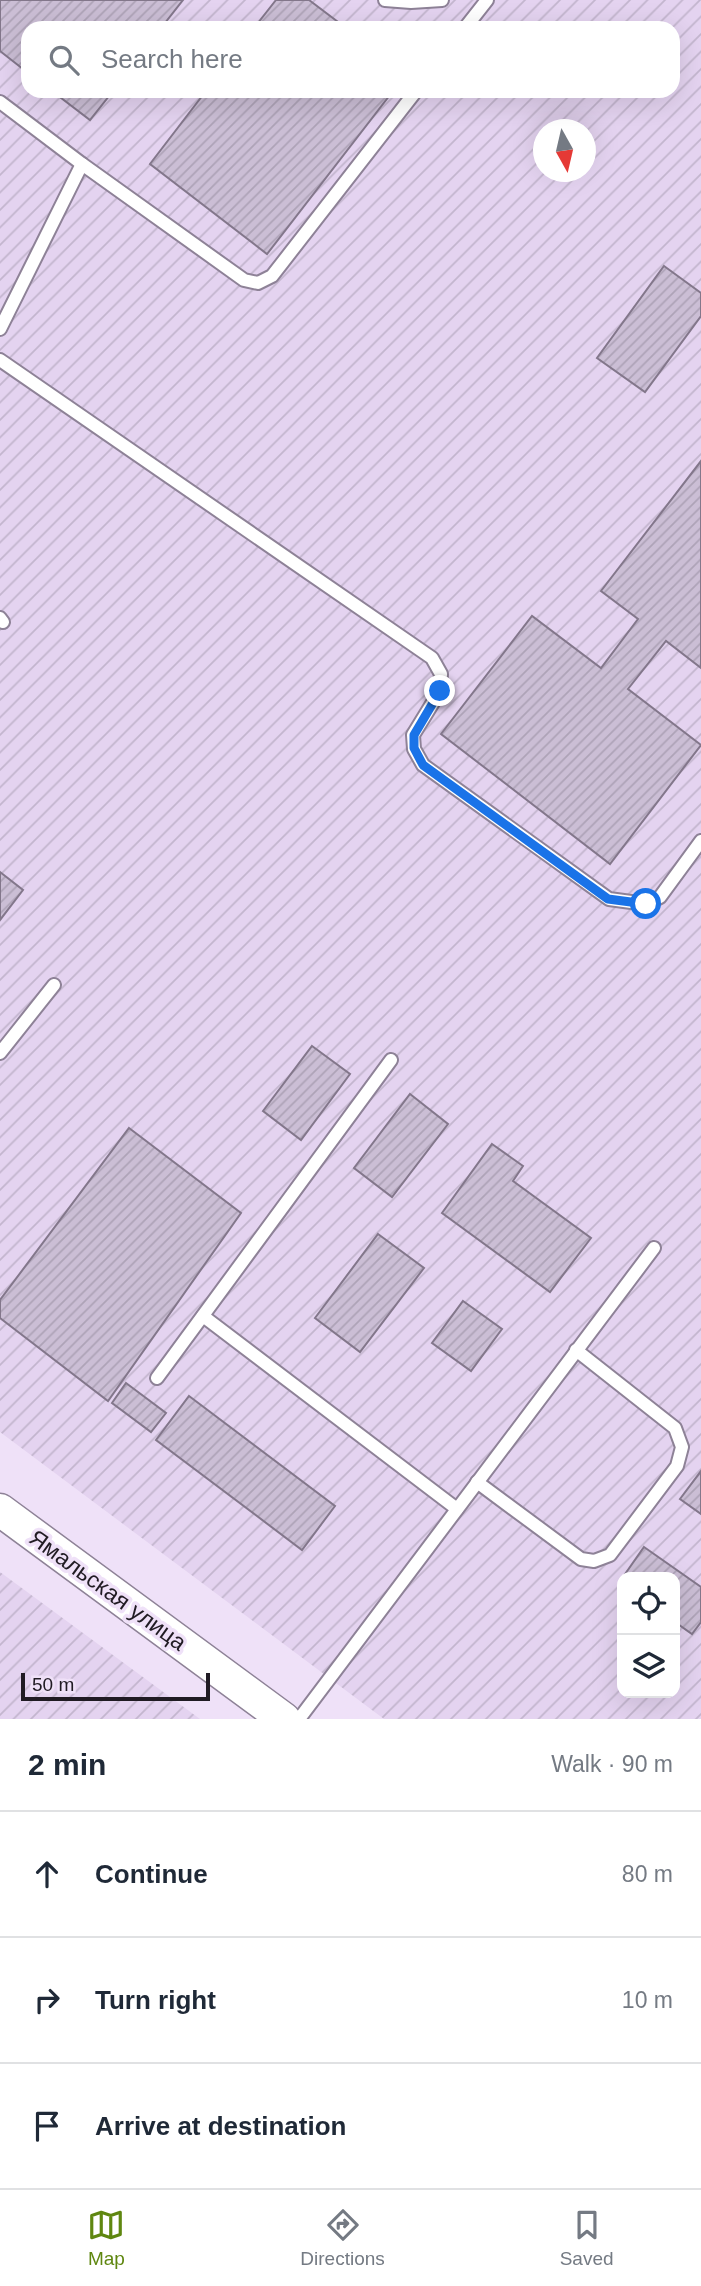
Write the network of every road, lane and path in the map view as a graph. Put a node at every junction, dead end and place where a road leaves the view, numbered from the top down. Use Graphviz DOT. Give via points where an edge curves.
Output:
graph roads {
  1 [pos="385,0"];
  2 [pos="442,0"];
  3 [pos="487,0"];
  4 [pos="470,21"];
  5 [pos="411,98"];
  6 [pos="0,102"];
  7 [pos="82,164"];
  8 [pos="0,329"];
  9 [pos="0,360"];
  10 [pos="701,841"];
  11 [pos="54,985"];
  12 [pos="0,1053"];
  13 [pos="391,1060"];
  14 [pos="653,1248"];
  15 [pos="203,1316"];
  16 [pos="576,1350"];
  17 [pos="157,1378"];
  18 [pos="477,1482"];
  19 [pos="457,1509"];
  20 [pos="0,1510"];
  21 [pos="284,1719"];
  22 [pos="299,1719"];
  1 -- 2 [label="lane"];
  3 -- 4 [label="lane"];
  5 -- 7 [label="lane" via="272,276 258,283 244,280"];
  6 -- 7 [label="lane"];
  7 -- 8 [label="lane"];
  9 -- 10 [label="lane" via="432,658 441,674 440,691 414,735 414,748 423,765 608,899 646,904 660,897"];
  11 -- 12 [label="lane"];
  13 -- 15 [label="lane"];
  14 -- 16 [label="lane"];
  15 -- 17 [label="lane"];
  15 -- 19 [label="lane"];
  16 -- 18 [label="lane"];
  16 -- 18 [label="lane" via="675,1428 682,1447 669,1477 610,1555 594,1561 581,1559"];
  18 -- 19 [label="lane"];
  19 -- 22 [label="lane"];
  20 -- 21 [label="street, Ямальская улица"];
}
